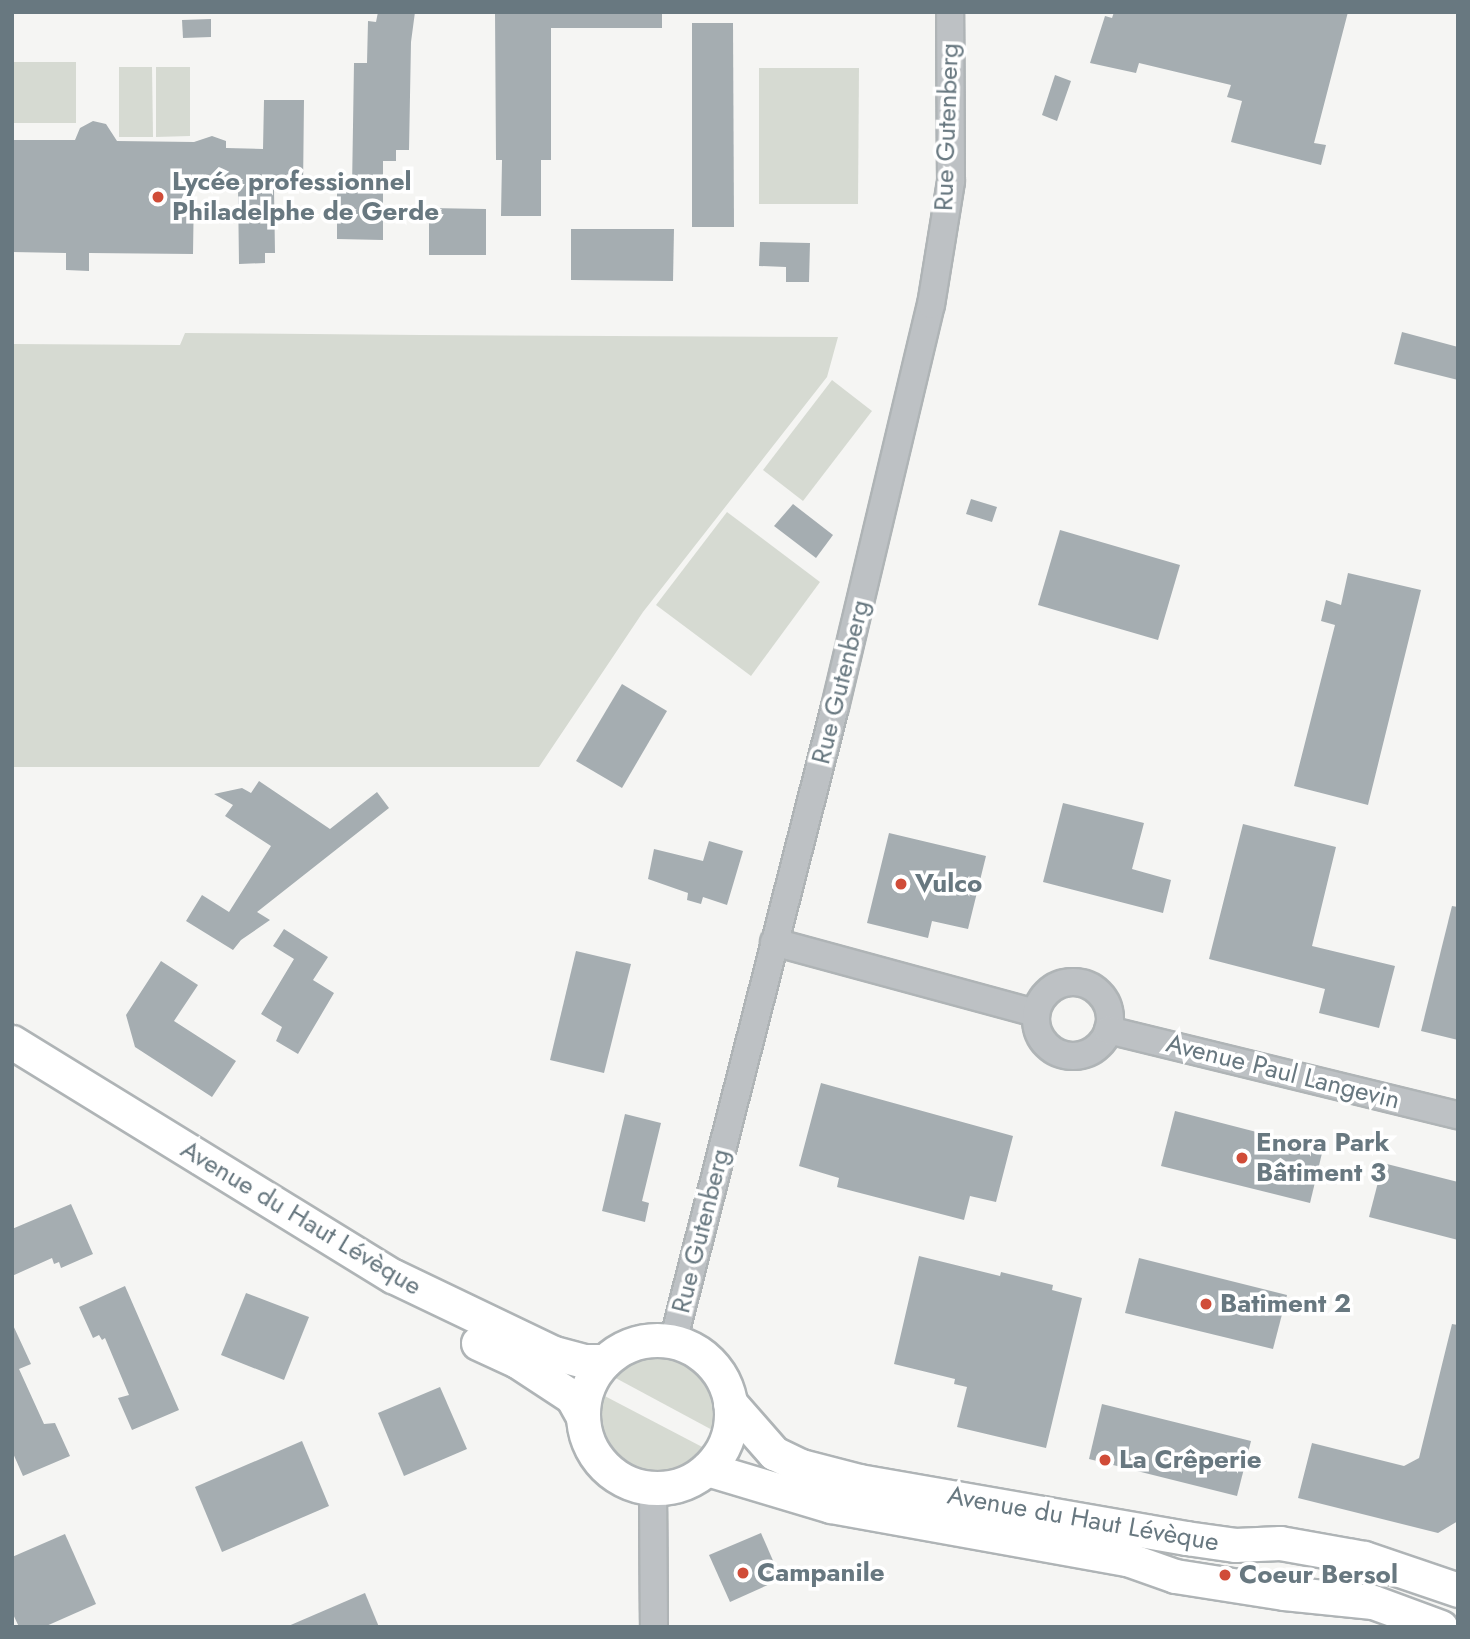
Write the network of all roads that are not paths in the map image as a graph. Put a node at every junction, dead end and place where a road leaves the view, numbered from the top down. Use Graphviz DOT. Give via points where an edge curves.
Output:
graph roads {
  1 [pos="950,12"];
  2 [pos="774,942"];
  3 [pos="1036,1013"];
  4 [pos="1108,1030"];
  5 [pos="12,1042"];
  6 [pos="12,1067"];
  7 [pos="1458,1115"];
  8 [pos="673,1342"];
  9 [pos="605,1362"];
  10 [pos="730,1403"];
  11 [pos="582,1415"];
  12 [pos="706,1469"];
  13 [pos="653,1489"];
  14 [pos="1458,1590"];
  15 [pos="654,1627"];
  16 [pos="1441,1627"];
  1 -- 2 [label="street, Rue Gutenberg" via="951,181 931,305"];
  2 -- 3 [label="street"];
  2 -- 8 [label="street, Rue Gutenberg"];
  3 -- 4 [label="street" via="1040,1038 1060,1055 1084,1055 1103,1041"];
  3 -- 4 [label="street" via="1047,992 1057,985 1081,983 1093,988 1108,1006"];
  4 -- 7 [label="street, Avenue Paul Langevin"];
  5 -- 9 [label="main road, Avenue du Haut Lévèque" via="393,1276 554,1353"];
  6 -- 11 [label="main road, Avenue du Haut Lévèque" via="306,1250 441,1325 517,1361 572,1397"];
  8 -- 9 [label="main road" via="649,1340 625,1347"];
  8 -- 10 [label="main road" via="694,1350 711,1364"];
  9 -- 11 [label="main road" via="589,1383"];
  10 -- 12 [label="main road" via="724,1448"];
  10 -- 14 [label="main road, Avenue du Haut Lévèque" via="774,1453 801,1466 1186,1538 1235,1545 1280,1543 1364,1558"];
  11 -- 13 [label="main road" via="591,1450 607,1469 628,1483"];
  12 -- 13 [label="main road" via="682,1484"];
  12 -- 16 [label="main road, Avenue du Haut Lévèque" via="831,1506 1127,1559 1175,1576 1373,1602"];
  13 -- 15 [label="street"];
}
